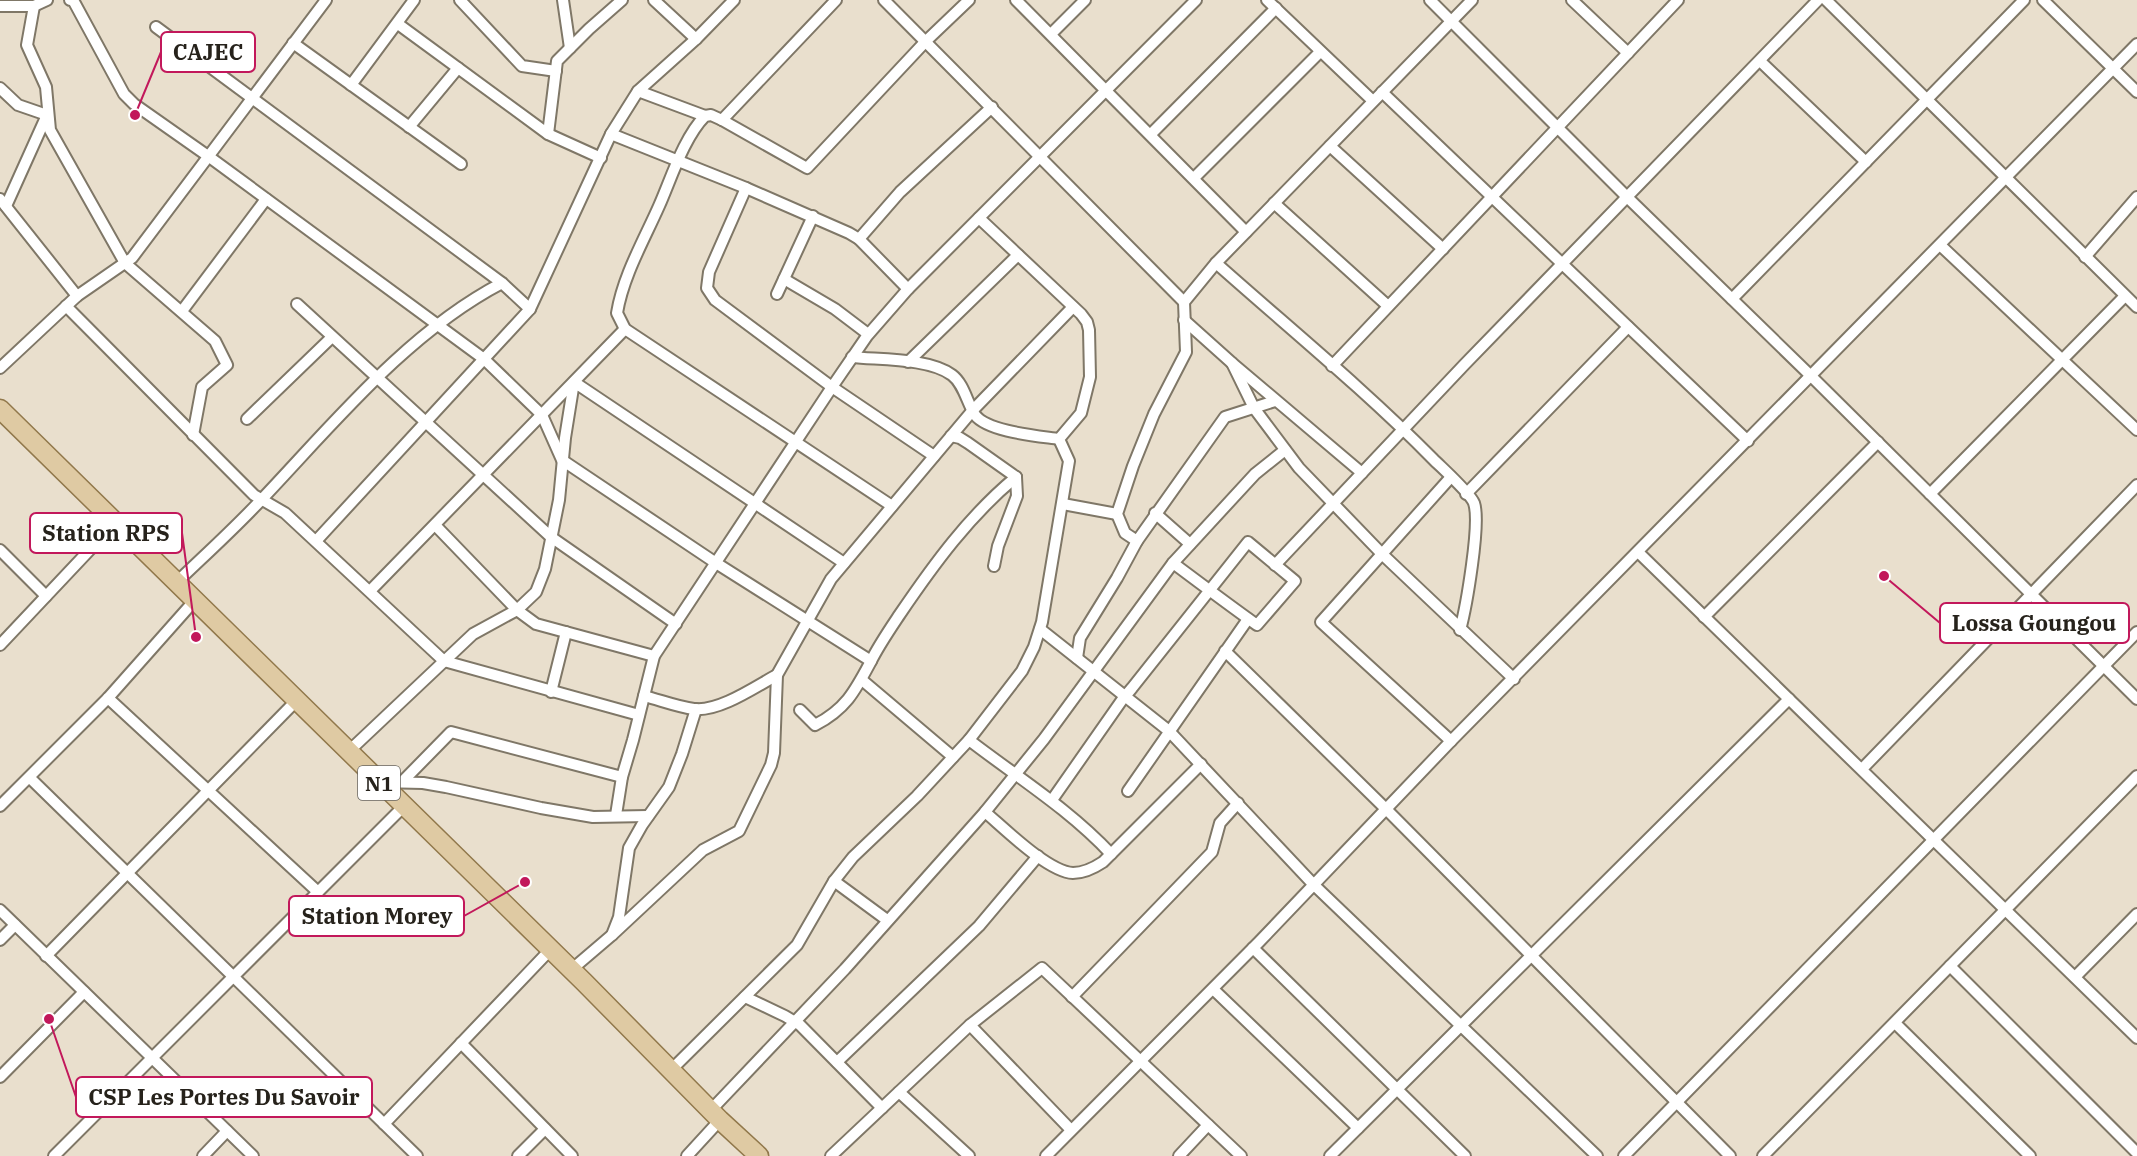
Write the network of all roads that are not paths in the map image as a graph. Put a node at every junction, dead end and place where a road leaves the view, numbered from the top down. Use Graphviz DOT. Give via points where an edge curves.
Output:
graph roads {
  1 [pos="47,0"];
  2 [pos="70,0"];
  3 [pos="326,0"];
  4 [pos="414,0"];
  5 [pos="460,0"];
  6 [pos="563,0"];
  7 [pos="622,0"];
  8 [pos="654,0"];
  9 [pos="734,0"];
  10 [pos="836,0"];
  11 [pos="885,0"];
  12 [pos="969,0"];
  13 [pos="1016,0"];
  14 [pos="1085,0"];
  15 [pos="1196,0"];
  16 [pos="1268,0"];
  17 [pos="1430,0"];
  18 [pos="1472,0"];
  19 [pos="1572,0"];
  20 [pos="1678,0"];
  21 [pos="1818,0"];
  22 [pos="1826,0"];
  23 [pos="2024,0"];
  24 [pos="2047,1"];
  25 [pos="0,6"];
  26 [pos="34,6"];
  27 [pos="1276,8"];
  28 [pos="1450,22"];
  29 [pos="398,24"];
  30 [pos="156,27"];
  31 [pos="1051,34"];
  32 [pos="696,39"];
  33 [pos="926,41"];
  34 [pos="292,43"];
  35 [pos="2137,44"];
  36 [pos="570,48"];
  37 [pos="1320,52"];
  38 [pos="1628,53"];
  39 [pos="1760,61"];
  40 [pos="458,68"];
  41 [pos="2112,69"];
  42 [pos="556,71"];
  43 [pos="351,85"];
  44 [pos="0,88"];
  45 [pos="1107,89"];
  46 [pos="638,91"];
  47 [pos="1382,92"];
  48 [pos="2137,92"];
  49 [pos="251,98"];
  50 [pos="1927,100"];
  51 [pos="1373,101"];
  52 [pos="992,107"];
  53 [pos="47,115"];
  54 [pos="705,116"];
  55 [pos="722,120"];
  56 [pos="410,127"];
  57 [pos="1558,128"];
  58 [pos="548,134"];
  59 [pos="611,134"];
  60 [pos="1151,135"];
  61 [pos="1330,146"];
  62 [pos="1040,155"];
  63 [pos="208,156"];
  64 [pos="601,158"];
  65 [pos="679,161"];
  66 [pos="1866,162"];
  67 [pos="462,164"];
  68 [pos="1194,178"];
  69 [pos="2006,178"];
  70 [pos="746,188"];
  71 [pos="1492,196"];
  72 [pos="1628,197"];
  73 [pos="2137,197"];
  74 [pos="266,199"];
  75 [pos="3,202"];
  76 [pos="1274,203"];
  77 [pos="813,216"];
  78 [pos="979,218"];
  79 [pos="1246,232"];
  80 [pos="859,239"];
  81 [pos="1940,245"];
  82 [pos="1443,249"];
  83 [pos="1018,255"];
  84 [pos="2085,257"];
  85 [pos="125,263"];
  86 [pos="1216,263"];
  87 [pos="1563,264"];
  88 [pos="784,279"];
  89 [pos="502,283"];
  90 [pos="908,289"];
  91 [pos="777,294"];
  92 [pos="77,296"];
  93 [pos="2126,296"];
  94 [pos="1732,299"];
  95 [pos="1184,302"];
  96 [pos="297,304"];
  97 [pos="66,306"];
  98 [pos="1388,306"];
  99 [pos="1073,307"];
  100 [pos="2137,308"];
  101 [pos="530,309"];
  102 [pos="182,310"];
  103 [pos="1184,320"];
  104 [pos="436,325"];
  105 [pos="1628,327"];
  106 [pos="625,329"];
  107 [pos="868,334"];
  108 [pos="333,337"];
  109 [pos="852,357"];
  110 [pos="484,359"];
  111 [pos="2062,360"];
  112 [pos="908,362"];
  113 [pos="1232,363"];
  114 [pos="1332,366"];
  115 [pos="0,368"];
  116 [pos="1812,376"];
  117 [pos="377,379"];
  118 [pos="574,382"];
  119 [pos="832,387"];
  120 [pos="1275,401"];
  121 [pos="1254,408"];
  122 [pos="0,409"];
  123 [pos="973,410"];
  124 [pos="542,415"];
  125 [pos="247,419"];
  126 [pos="426,422"];
  127 [pos="1404,430"];
  128 [pos="2137,430"];
  129 [pos="193,435"];
  130 [pos="951,436"];
  131 [pos="1059,438"];
  132 [pos="796,441"];
  133 [pos="1748,441"];
  134 [pos="1878,442"];
  135 [pos="1286,450"];
  136 [pos="934,456"];
  137 [pos="562,460"];
  138 [pos="1362,473"];
  139 [pos="483,476"];
  140 [pos="1016,477"];
  141 [pos="1450,477"];
  142 [pos="2137,486"];
  143 [pos="1466,494"];
  144 [pos="1930,494"];
  145 [pos="261,500"];
  146 [pos="754,502"];
  147 [pos="1333,503"];
  148 [pos="1063,504"];
  149 [pos="892,506"];
  150 [pos="1155,513"];
  151 [pos="1117,514"];
  152 [pos="115,523"];
  153 [pos="435,525"];
  154 [pos="551,537"];
  155 [pos="1137,541"];
  156 [pos="316,542"];
  157 [pos="1190,544"];
  158 [pos="0,550"];
  159 [pos="1639,553"];
  160 [pos="1382,554"];
  161 [pos="716,563"];
  162 [pos="844,563"];
  163 [pos="1173,563"];
  164 [pos="1275,565"];
  165 [pos="994,566"];
  166 [pos="177,582"];
  167 [pos="1209,590"];
  168 [pos="370,591"];
  169 [pos="2030,594"];
  170 [pos="46,596"];
  171 [pos="195,600"];
  172 [pos="517,610"];
  173 [pos="1704,617"];
  174 [pos="1248,619"];
  175 [pos="808,621"];
  176 [pos="676,624"];
  177 [pos="1040,629"];
  178 [pos="1460,630"];
  179 [pos="566,632"];
  180 [pos="2137,632"];
  181 [pos="0,645"];
  182 [pos="1225,651"];
  183 [pos="654,656"];
  184 [pos="1077,658"];
  185 [pos="444,661"];
  186 [pos="871,661"];
  187 [pos="2104,666"];
  188 [pos="1095,672"];
  189 [pos="777,675"];
  190 [pos="1514,679"];
  191 [pos="862,680"];
  192 [pos="551,692"];
  193 [pos="644,696"];
  194 [pos="1125,696"];
  195 [pos="108,698"];
  196 [pos="1789,699"];
  197 [pos="2137,699"];
  198 [pos="296,701"];
  199 [pos="696,709"];
  200 [pos="800,710"];
  201 [pos="639,715"];
  202 [pos="1169,731"];
  203 [pos="969,740"];
  204 [pos="1451,741"];
  205 [pos="348,752"];
  206 [pos="953,758"];
  207 [pos="1200,764"];
  208 [pos="1862,769"];
  209 [pos="1015,775"];
  210 [pos="2137,776"];
  211 [pos="622,777"];
  212 [pos="30,778"];
  213 [pos="378,782"];
  214 [pos="402,782"];
  215 [pos="208,791"];
  216 [pos="1128,791"];
  217 [pos="1052,800"];
  218 [pos="1238,804"];
  219 [pos="0,806"];
  220 [pos="404,806"];
  221 [pos="1388,810"];
  222 [pos="985,812"];
  223 [pos="616,815"];
  224 [pos="648,816"];
  225 [pos="1934,840"];
  226 [pos="1111,854"];
  227 [pos="1038,856"];
  228 [pos="128,873"];
  229 [pos="834,881"];
  230 [pos="1314,885"];
  231 [pos="318,892"];
  232 [pos="2006,909"];
  233 [pos="0,910"];
  234 [pos="2137,914"];
  235 [pos="888,920"];
  236 [pos="15,925"];
  237 [pos="612,935"];
  238 [pos="0,940"];
  239 [pos="1252,948"];
  240 [pos="550,950"];
  241 [pos="1532,955"];
  242 [pos="46,956"];
  243 [pos="1950,966"];
  244 [pos="571,970"];
  245 [pos="233,976"];
  246 [pos="2075,977"];
  247 [pos="1213,989"];
  248 [pos="84,992"];
  249 [pos="745,997"];
  250 [pos="1072,997"];
  251 [pos="796,1022"];
  252 [pos="1895,1023"];
  253 [pos="1462,1024"];
  254 [pos="970,1025"];
  255 [pos="2137,1038"];
  256 [pos="461,1043"];
  257 [pos="152,1058"];
  258 [pos="837,1062"];
  259 [pos="1141,1062"];
  260 [pos="671,1070"];
  261 [pos="0,1077"];
  262 [pos="1397,1089"];
  263 [pos="899,1092"];
  264 [pos="1677,1102"];
  265 [pos="882,1108"];
  266 [pos="716,1115"];
  267 [pos="384,1124"];
  268 [pos="1208,1125"];
  269 [pos="545,1128"];
  270 [pos="1358,1128"];
  271 [pos="1071,1130"];
  272 [pos="227,1131"];
  273 [pos="2137,1153"];
  274 [pos="54,1156"];
  275 [pos="203,1156"];
  276 [pos="253,1156"];
  277 [pos="417,1156"];
  278 [pos="518,1156"];
  279 [pos="572,1156"];
  280 [pos="687,1156"];
  281 [pos="759,1156"];
  282 [pos="831,1156"];
  283 [pos="969,1156"];
  284 [pos="1046,1156"];
  285 [pos="1179,1156"];
  286 [pos="1241,1156"];
  287 [pos="1330,1156"];
  288 [pos="1465,1156"];
  289 [pos="1597,1156"];
  290 [pos="1624,1156"];
  291 [pos="1730,1156"];
  292 [pos="1763,1156"];
  293 [pos="2030,1156"];
  1 -- 26 [label="street"];
  2 -- 63 [label="street" via="124,94"];
  3 -- 34 [label="street"];
  4 -- 29 [label="street"];
  5 -- 42 [label="street" via="522,66"];
  6 -- 36 [label="street"];
  7 -- 36 [label="street"];
  8 -- 32 [label="street"];
  9 -- 32 [label="street"];
  10 -- 55 [label="street"];
  11 -- 33 [label="street"];
  12 -- 33 [label="street"];
  13 -- 31 [label="street"];
  14 -- 31 [label="street"];
  15 -- 45 [label="street"];
  16 -- 27 [label="street"];
  17 -- 28 [label="street"];
  18 -- 28 [label="street"];
  19 -- 38 [label="street"];
  20 -- 38 [label="street"];
  21 -- 39 [label="street"];
  22 -- 50 [label="street"];
  23 -- 50 [label="street"];
  24 -- 41 [label="street"];
  25 -- 26 [label="street"];
  26 -- 53 [label="street" via="27,45 46,87"];
  27 -- 37 [label="street"];
  27 -- 60 [label="street"];
  28 -- 47 [label="street"];
  28 -- 57 [label="street"];
  29 -- 40 [label="street"];
  29 -- 43 [label="street"];
  30 -- 49 [label="street"];
  31 -- 45 [label="street"];
  32 -- 46 [label="street"];
  33 -- 52 [label="street"];
  33 -- 55 [label="street" via="807,168"];
  34 -- 43 [label="street"];
  34 -- 49 [label="street"];
  35 -- 41 [label="street"];
  36 -- 42 [label="street" via="557,62"];
  37 -- 51 [label="street"];
  37 -- 68 [label="street"];
  38 -- 57 [label="street"];
  39 -- 66 [label="street"];
  39 -- 72 [label="street"];
  40 -- 56 [label="street"];
  40 -- 58 [label="street"];
  41 -- 48 [label="street"];
  41 -- 69 [label="street"];
  42 -- 58 [label="street"];
  43 -- 56 [label="street"];
  44 -- 53 [label="street" via="18,105"];
  45 -- 60 [label="street"];
  45 -- 62 [label="street"];
  46 -- 54 [label="street"];
  46 -- 59 [label="street"];
  47 -- 51 [label="street"];
  47 -- 71 [label="street"];
  49 -- 63 [label="street"];
  49 -- 89 [label="street"];
  50 -- 66 [label="street"];
  50 -- 69 [label="street"];
  51 -- 61 [label="street"];
  52 -- 62 [label="street"];
  52 -- 80 [label="street" via="900,192"];
  53 -- 75 [label="street"];
  53 -- 85 [label="street" via="50,130"];
  54 -- 55 [label="street"];
  54 -- 65 [label="street"];
  56 -- 67 [label="street"];
  57 -- 71 [label="street"];
  57 -- 72 [label="street"];
  58 -- 64 [label="street"];
  59 -- 64 [label="street"];
  59 -- 65 [label="street"];
  60 -- 68 [label="street"];
  61 -- 76 [label="street"];
  61 -- 82 [label="street"];
  62 -- 78 [label="street"];
  62 -- 95 [label="street"];
  63 -- 74 [label="street"];
  63 -- 85 [label="street"];
  64 -- 101 [label="street"];
  65 -- 70 [label="street"];
  65 -- 106 [label="street" via="619,301 617,313"];
  66 -- 94 [label="street"];
  68 -- 79 [label="street"];
  69 -- 81 [label="street"];
  69 -- 84 [label="street"];
  70 -- 77 [label="street"];
  70 -- 119 [label="street" via="709,272 707,288 716,300"];
  71 -- 82 [label="street"];
  71 -- 87 [label="street"];
  72 -- 87 [label="street"];
  72 -- 94 [label="street"];
  73 -- 84 [label="street"];
  74 -- 102 [label="street"];
  74 -- 104 [label="street"];
  75 -- 92 [label="street"];
  76 -- 79 [label="street"];
  76 -- 98 [label="street"];
  77 -- 80 [label="street"];
  77 -- 88 [label="street"];
  78 -- 83 [label="street"];
  78 -- 90 [label="street"];
  79 -- 86 [label="street"];
  80 -- 90 [label="street"];
  81 -- 111 [label="street"];
  81 -- 116 [label="street"];
  82 -- 98 [label="street"];
  83 -- 99 [label="street"];
  83 -- 112 [label="street"];
  84 -- 93 [label="street"];
  85 -- 92 [label="street"];
  85 -- 102 [label="street"];
  86 -- 95 [label="street"];
  86 -- 114 [label="street"];
  87 -- 105 [label="street"];
  87 -- 127 [label="street"];
  88 -- 91 [label="street"];
  88 -- 107 [label="street"];
  89 -- 101 [label="street"];
  89 -- 104 [label="street"];
  90 -- 107 [label="street"];
  92 -- 97 [label="street"];
  93 -- 100 [label="street"];
  93 -- 111 [label="street"];
  94 -- 116 [label="street"];
  95 -- 103 [label="street"];
  96 -- 108 [label="street"];
  97 -- 115 [label="street"];
  97 -- 129 [label="street"];
  98 -- 114 [label="street"];
  99 -- 123 [label="street"];
  99 -- 131 [label="street" via="1089,330 1090,378 1081,413"];
  101 -- 110 [label="street"];
  102 -- 129 [label="street" via="215,341 227,365 202,387"];
  103 -- 113 [label="street"];
  103 -- 151 [label="street" via="1186,352 1154,414"];
  104 -- 110 [label="street"];
  104 -- 117 [label="street"];
  105 -- 133 [label="street"];
  105 -- 143 [label="street"];
  106 -- 118 [label="street"];
  106 -- 132 [label="street"];
  107 -- 109 [label="street"];
  108 -- 117 [label="street"];
  108 -- 125 [label="street"];
  109 -- 112 [label="street"];
  109 -- 119 [label="street"];
  110 -- 124 [label="street"];
  110 -- 126 [label="street"];
  111 -- 128 [label="street"];
  111 -- 144 [label="street"];
  112 -- 123 [label="street" via="929,364 953,375"];
  113 -- 120 [label="street"];
  113 -- 121 [label="street"];
  114 -- 127 [label="street"];
  116 -- 133 [label="street"];
  116 -- 134 [label="street"];
  117 -- 126 [label="street"];
  117 -- 145 [label="street"];
  118 -- 124 [label="street"];
  118 -- 137 [label="street"];
  118 -- 146 [label="street"];
  119 -- 132 [label="street"];
  119 -- 136 [label="street"];
  120 -- 121 [label="street"];
  120 -- 138 [label="street"];
  121 -- 135 [label="street"];
  121 -- 150 [label="street" via="1225,417"];
  122 -- 152 [label="main road, N1"];
  123 -- 130 [label="street"];
  123 -- 131 [label="street" via="987,424"];
  124 -- 137 [label="street"];
  124 -- 139 [label="street"];
  126 -- 139 [label="street"];
  126 -- 156 [label="street"];
  127 -- 138 [label="street"];
  127 -- 141 [label="street"];
  129 -- 145 [label="street"];
  130 -- 136 [label="street"];
  130 -- 140 [label="street" via="968,443"];
  131 -- 148 [label="street" via="1069,461"];
  132 -- 146 [label="street"];
  132 -- 149 [label="street"];
  133 -- 159 [label="street"];
  134 -- 144 [label="street"];
  134 -- 173 [label="street"];
  135 -- 147 [label="street"];
  135 -- 157 [label="street" via="1255,474"];
  136 -- 149 [label="street"];
  137 -- 154 [label="street"];
  137 -- 161 [label="street"];
  138 -- 147 [label="street"];
  139 -- 153 [label="street"];
  139 -- 154 [label="street"];
  140 -- 165 [label="street" via="1017,496"];
  140 -- 186 [label="street" via="990,498 937,559"];
  141 -- 143 [label="street"];
  141 -- 160 [label="street"];
  142 -- 169 [label="street"];
  143 -- 178 [label="street" via="1473,503 1475,528 1467,606"];
  144 -- 169 [label="street"];
  145 -- 156 [label="street" via="285,513"];
  145 -- 166 [label="street"];
  146 -- 161 [label="street"];
  146 -- 162 [label="street"];
  147 -- 160 [label="street"];
  147 -- 164 [label="street"];
  148 -- 151 [label="street"];
  148 -- 177 [label="street"];
  149 -- 162 [label="street"];
  150 -- 155 [label="street"];
  150 -- 157 [label="street"];
  151 -- 155 [label="street" via="1125,533"];
  152 -- 166 [label="main road, N1"];
  152 -- 170 [label="street"];
  153 -- 168 [label="street"];
  153 -- 172 [label="street"];
  154 -- 172 [label="street" via="540,584"];
  154 -- 176 [label="street"];
  155 -- 184 [label="street" via="1080,638"];
  156 -- 168 [label="street"];
  157 -- 163 [label="street"];
  158 -- 170 [label="street"];
  159 -- 173 [label="street"];
  159 -- 190 [label="street"];
  160 -- 178 [label="street"];
  160 -- 204 [label="street" via="1320,622"];
  161 -- 175 [label="street"];
  161 -- 176 [label="street"];
  162 -- 175 [label="street"];
  163 -- 167 [label="street"];
  163 -- 188 [label="street"];
  164 -- 167 [label="street" via="1248,542"];
  164 -- 174 [label="street" via="1295,581 1257,625"];
  166 -- 171 [label="main road, N1"];
  167 -- 174 [label="street"];
  167 -- 194 [label="street"];
  168 -- 185 [label="street"];
  169 -- 187 [label="street"];
  169 -- 208 [label="street"];
  170 -- 181 [label="street"];
  171 -- 195 [label="street"];
  171 -- 198 [label="main road, N1"];
  172 -- 179 [label="street" via="536,624"];
  172 -- 185 [label="street" via="473,634"];
  173 -- 196 [label="street"];
  174 -- 182 [label="street"];
  175 -- 186 [label="street"];
  175 -- 189 [label="street"];
  176 -- 183 [label="street"];
  177 -- 184 [label="street"];
  177 -- 203 [label="street" via="1022,671"];
  178 -- 190 [label="street"];
  179 -- 183 [label="street"];
  179 -- 192 [label="street"];
  180 -- 187 [label="street"];
  182 -- 202 [label="street"];
  182 -- 221 [label="street"];
  183 -- 193 [label="street"];
  184 -- 188 [label="street"];
  185 -- 192 [label="street"];
  185 -- 205 [label="street"];
  186 -- 191 [label="street"];
  187 -- 197 [label="street"];
  187 -- 225 [label="street"];
  188 -- 194 [label="street"];
  188 -- 209 [label="street"];
  189 -- 199 [label="street" via="718,705"];
  189 -- 237 [label="street" via="774,753 739,831 702,850"];
  190 -- 204 [label="street"];
  191 -- 200 [label="street" via="849,701 815,725"];
  191 -- 206 [label="street"];
  192 -- 201 [label="street"];
  193 -- 199 [label="street"];
  193 -- 201 [label="street"];
  194 -- 202 [label="street"];
  194 -- 217 [label="street"];
  195 -- 212 [label="street"];
  195 -- 215 [label="street"];
  196 -- 208 [label="street"];
  196 -- 241 [label="street"];
  198 -- 205 [label="main road, N1"];
  198 -- 215 [label="street"];
  199 -- 224 [label="street" via="669,787"];
  201 -- 211 [label="street"];
  202 -- 207 [label="street"];
  202 -- 216 [label="street"];
  203 -- 206 [label="street"];
  203 -- 209 [label="street"];
  204 -- 221 [label="street"];
  205 -- 213 [label="main road, N1"];
  206 -- 229 [label="street" via="853,857"];
  207 -- 218 [label="street"];
  207 -- 226 [label="street"];
  208 -- 225 [label="street"];
  209 -- 217 [label="street"];
  209 -- 222 [label="street"];
  210 -- 232 [label="street"];
  211 -- 214 [label="street" via="451,732"];
  211 -- 223 [label="street"];
  212 -- 219 [label="street"];
  212 -- 228 [label="street"];
  213 -- 214 [label="street"];
  213 -- 220 [label="main road, N1"];
  214 -- 223 [label="street" via="446,787 593,817"];
  215 -- 228 [label="street"];
  215 -- 231 [label="street"];
  217 -- 226 [label="street"];
  218 -- 230 [label="street"];
  218 -- 250 [label="street" via="1220,823 1212,852"];
  220 -- 231 [label="street"];
  220 -- 240 [label="main road, N1"];
  221 -- 230 [label="street"];
  221 -- 241 [label="street"];
  222 -- 227 [label="street"];
  222 -- 235 [label="street"];
  223 -- 224 [label="street"];
  224 -- 237 [label="street" via="630,848 619,917"];
  225 -- 232 [label="street"];
  225 -- 264 [label="street"];
  226 -- 227 [label="street" via="1089,870 1073,873 1056,869"];
  227 -- 258 [label="street" via="979,926"];
  228 -- 242 [label="street"];
  228 -- 245 [label="street"];
  229 -- 235 [label="street"];
  229 -- 249 [label="street" via="797,945"];
  230 -- 239 [label="street"];
  230 -- 253 [label="street"];
  231 -- 245 [label="street"];
  232 -- 243 [label="street"];
  232 -- 246 [label="street"];
  233 -- 236 [label="street"];
  234 -- 246 [label="street"];
  235 -- 251 [label="street"];
  236 -- 238 [label="street"];
  236 -- 242 [label="street"];
  237 -- 244 [label="street"];
  239 -- 247 [label="street"];
  239 -- 262 [label="street"];
  240 -- 244 [label="main road, N1"];
  240 -- 256 [label="street"];
  241 -- 253 [label="street"];
  241 -- 264 [label="street"];
  242 -- 248 [label="street"];
  243 -- 252 [label="street"];
  243 -- 273 [label="street"];
  244 -- 260 [label="main road, N1"];
  245 -- 257 [label="street"];
  245 -- 267 [label="street"];
  246 -- 255 [label="street"];
  247 -- 259 [label="street"];
  247 -- 270 [label="street"];
  248 -- 257 [label="street"];
  248 -- 261 [label="street"];
  249 -- 251 [label="street"];
  249 -- 260 [label="street"];
  250 -- 254 [label="street" via="1042,968"];
  250 -- 259 [label="street"];
  251 -- 258 [label="street"];
  251 -- 266 [label="street"];
  252 -- 292 [label="street"];
  252 -- 293 [label="street"];
  253 -- 262 [label="street"];
  253 -- 289 [label="street"];
  254 -- 263 [label="street"];
  254 -- 271 [label="street"];
  256 -- 267 [label="street"];
  256 -- 269 [label="street"];
  257 -- 272 [label="street"];
  257 -- 274 [label="street"];
  258 -- 265 [label="street"];
  259 -- 268 [label="street"];
  259 -- 271 [label="street"];
  260 -- 266 [label="main road, N1"];
  262 -- 270 [label="street"];
  262 -- 288 [label="street"];
  263 -- 265 [label="street"];
  263 -- 283 [label="street"];
  264 -- 290 [label="street"];
  264 -- 291 [label="street"];
  265 -- 282 [label="street"];
  266 -- 280 [label="street"];
  266 -- 281 [label="main road, N1"];
  267 -- 277 [label="street"];
  268 -- 285 [label="street"];
  268 -- 286 [label="street"];
  269 -- 278 [label="street"];
  269 -- 279 [label="street"];
  270 -- 287 [label="street"];
  271 -- 284 [label="street"];
  272 -- 275 [label="street"];
  272 -- 276 [label="street"];
}
